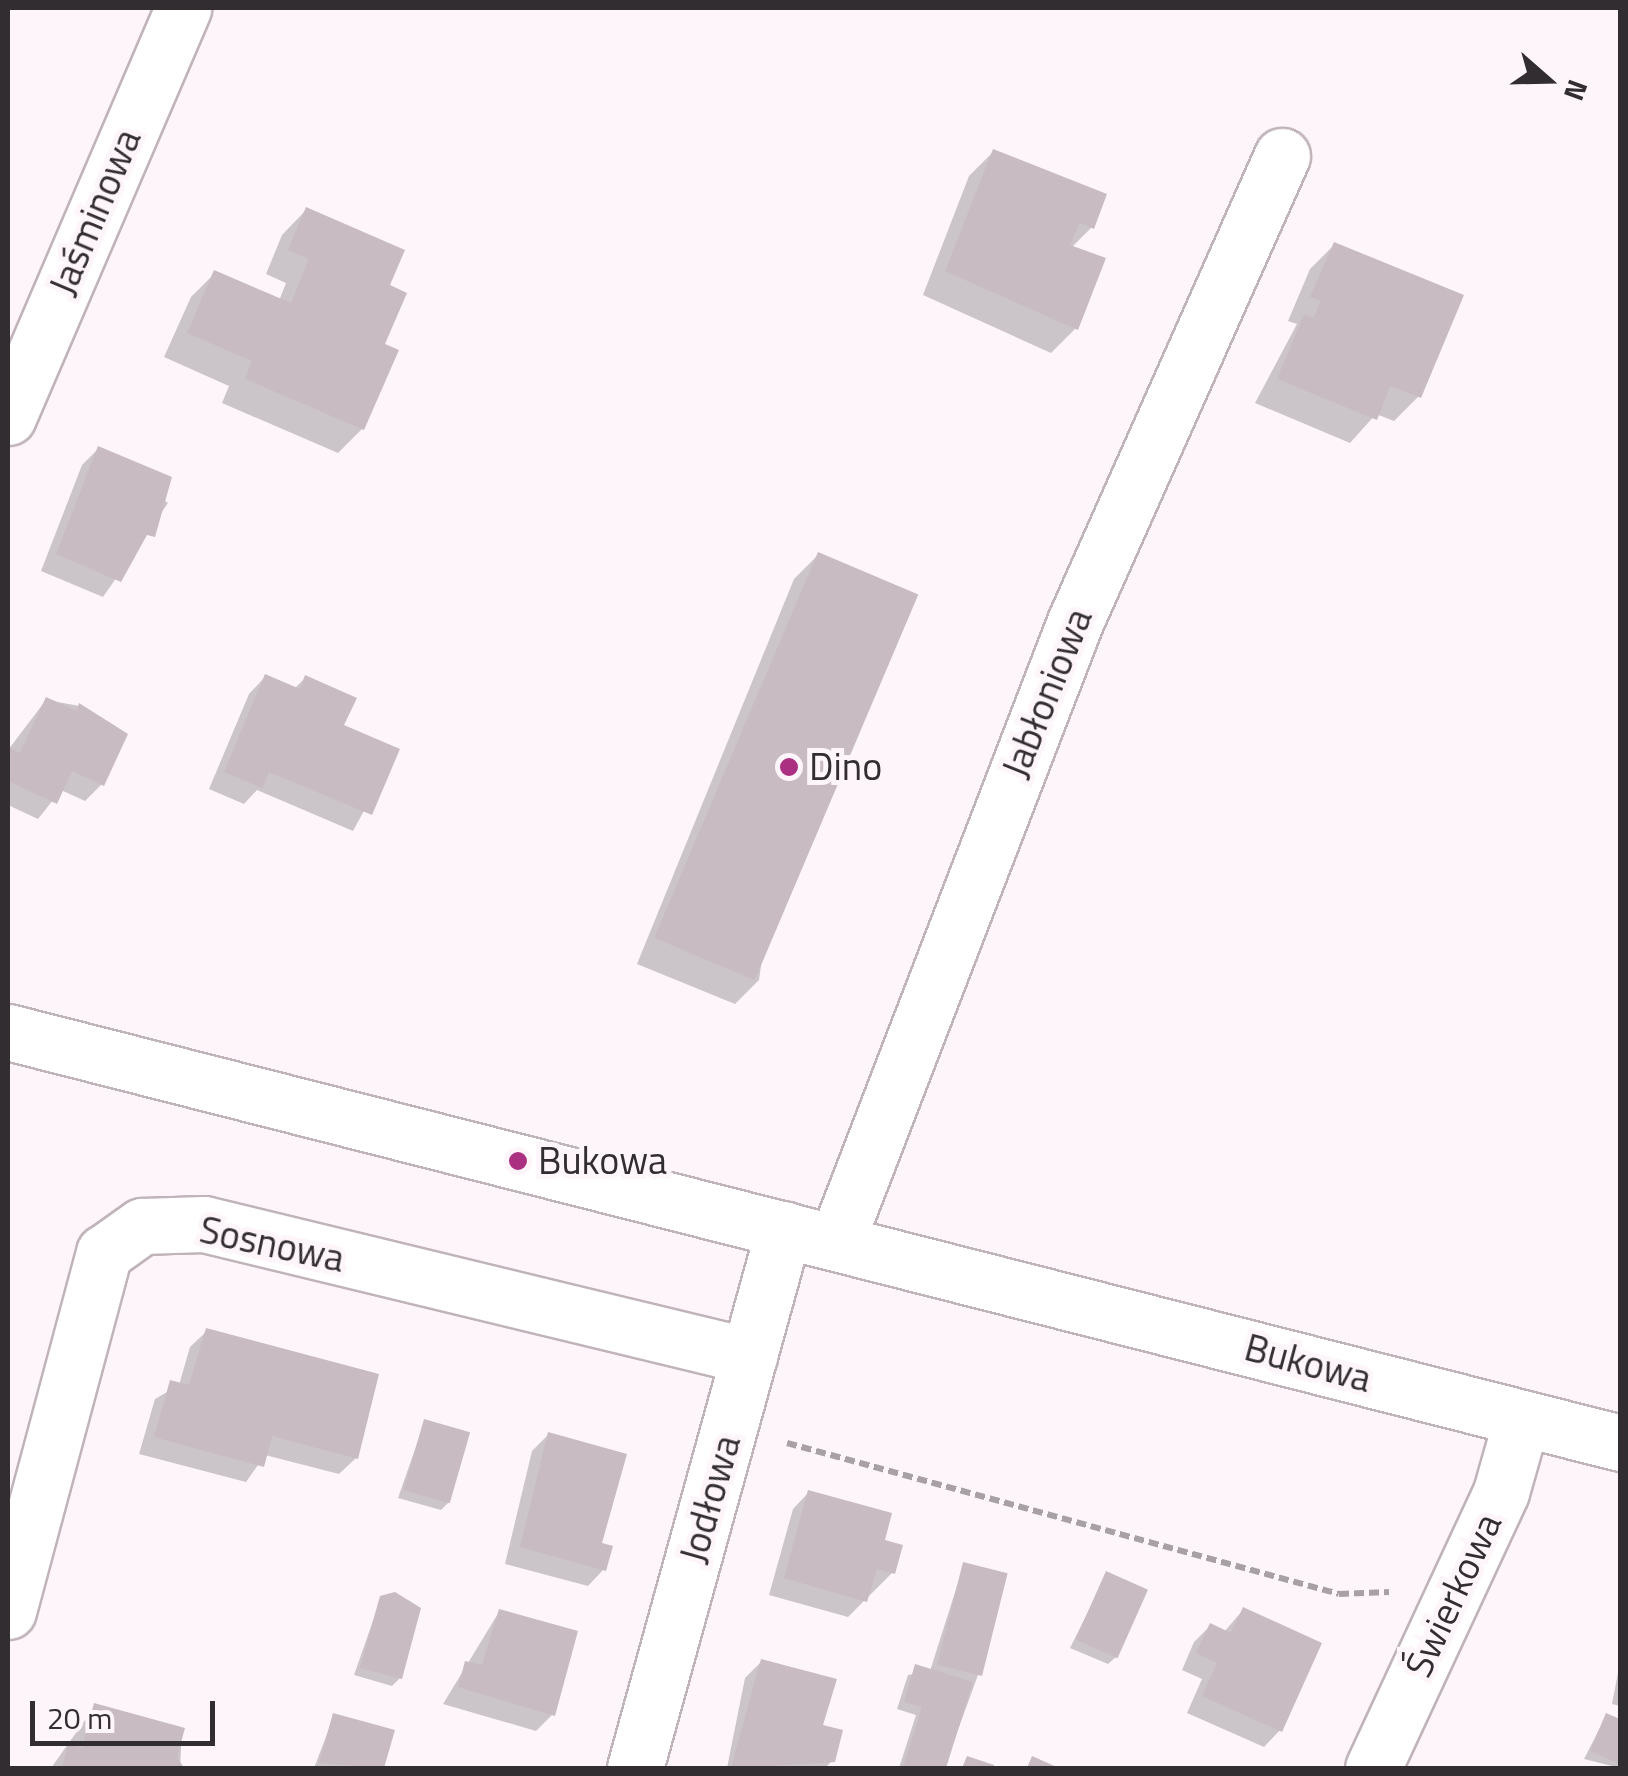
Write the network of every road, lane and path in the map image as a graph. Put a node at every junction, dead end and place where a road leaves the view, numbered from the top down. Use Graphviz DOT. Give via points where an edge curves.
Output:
graph roads {
  1 [pos="183,8"];
  2 [pos="1282,156"];
  3 [pos="8,417"];
  4 [pos="8,1032"];
  5 [pos="784,1229"];
  6 [pos="837,1240"];
  7 [pos="749,1356"];
  8 [pos="1522,1418"];
  9 [pos="781,1431"];
  10 [pos="1620,1444"];
  11 [pos="1446,1608"];
  12 [pos="8,1611"];
  13 [pos="636,1768"];
  14 [pos="1373,1768"];
  1 -- 3 [label="street, Jaśminowa"];
  2 -- 6 [label="street, Jabłoniowa" via="1075,622"];
  4 -- 5 [label="street, Bukowa"];
  5 -- 6 [label="street, Bukowa"];
  5 -- 7 [label="street, Jodłowa"];
  6 -- 8 [label="street, Bukowa"];
  7 -- 12 [label="street, Sosnowa" via="204,1224 142,1226 104,1254"];
  7 -- 13 [label="street, Jodłowa"];
  8 -- 10 [label="street, Bukowa"];
  8 -- 11 [label="street, Świerkowa" via="1501,1492"];
  9 -- 11 [label="path" via="788,1445 1339,1594 1405,1591"];
  11 -- 14 [label="street, Świerkowa"];
}
